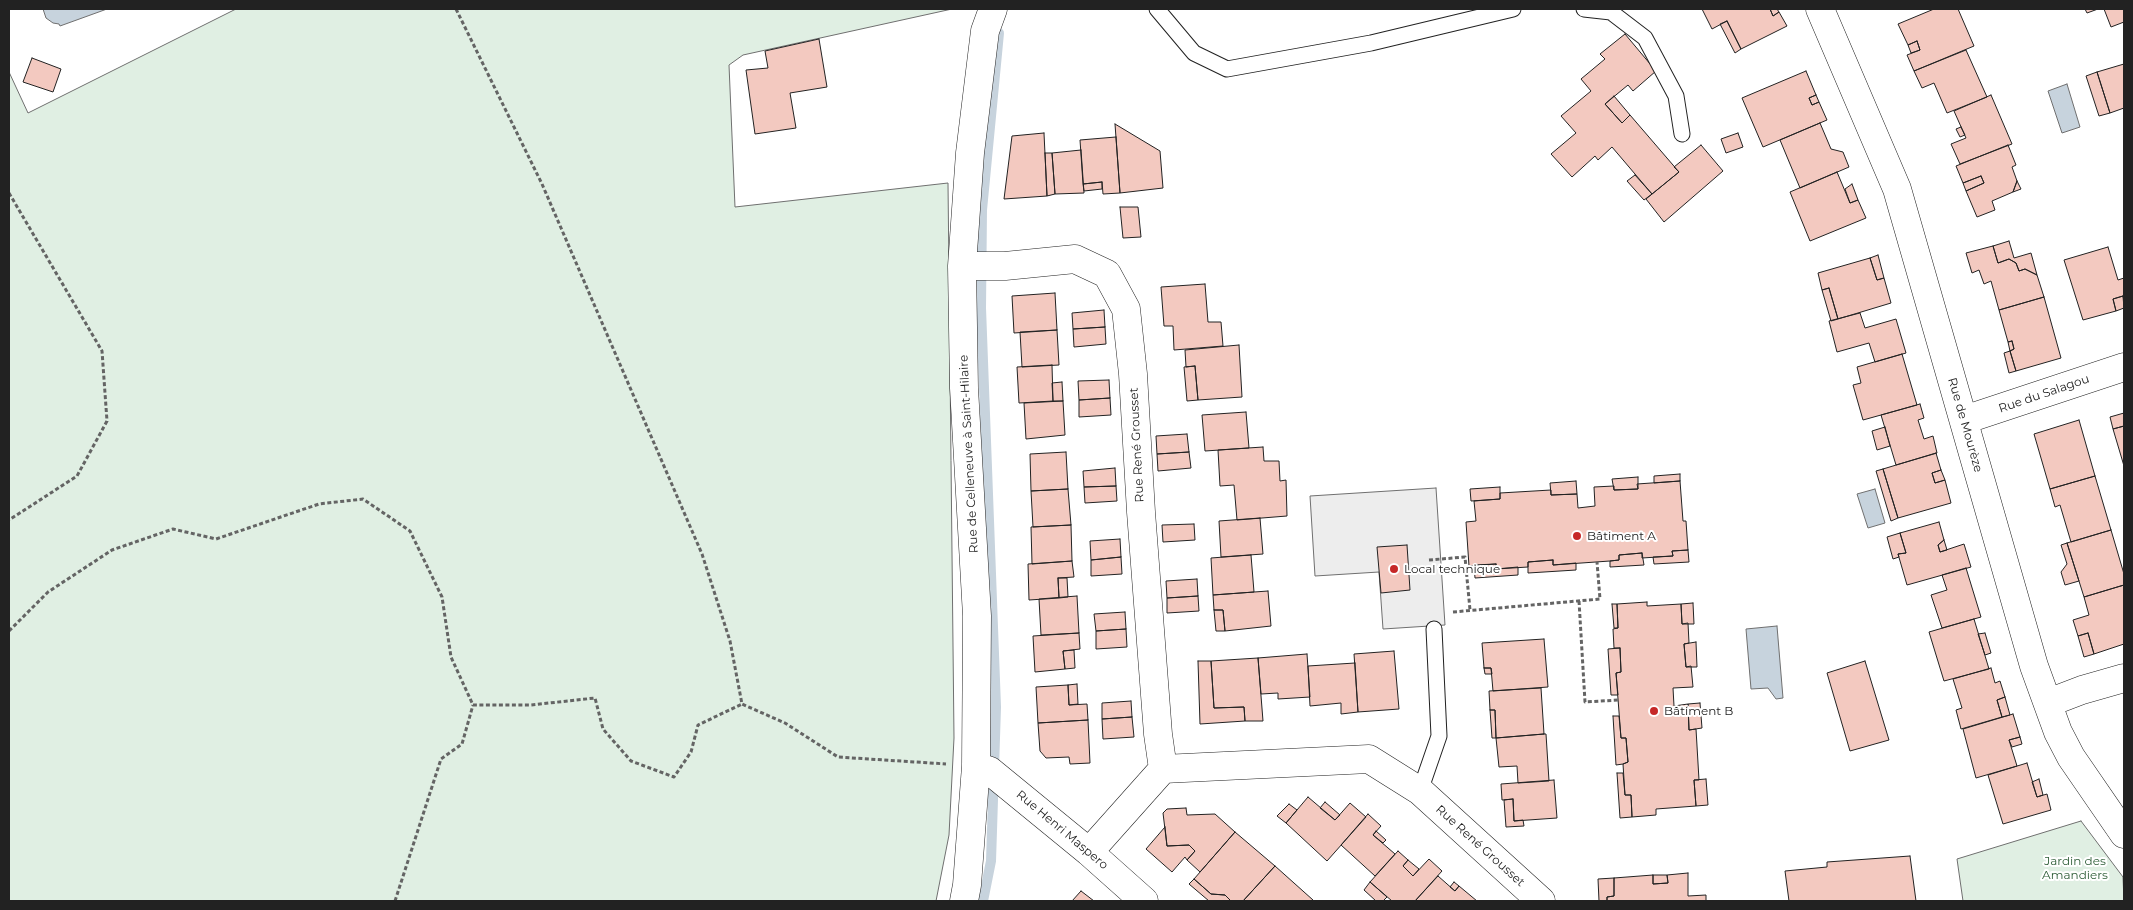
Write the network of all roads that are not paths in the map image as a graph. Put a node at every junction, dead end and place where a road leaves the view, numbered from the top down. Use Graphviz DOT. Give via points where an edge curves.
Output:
graph roads {
  1 [pos="994,9"];
  2 [pos="1157,9"];
  3 [pos="1513,9"];
  4 [pos="1584,9"];
  5 [pos="1820,9"];
  6 [pos="1682,134"];
  7 [pos="962,266"];
  8 [pos="2124,367"];
  9 [pos="1964,420"];
  10 [pos="1434,629"];
  11 [pos="2124,678"];
  12 [pos="2048,703"];
  13 [pos="976,766"];
  14 [pos="1163,769"];
  15 [pos="1420,791"];
  16 [pos="2124,834"];
  17 [pos="1090,852"];
  18 [pos="964,901"];
  19 [pos="1144,901"];
  20 [pos="1541,901"];
  1 -- 7 [label="street, Rue de Celleneuve à Saint-Hilaire" via="985,31"];
  2 -- 3 [label="lane" via="1194,54 1227,69 1371,43"];
  4 -- 6 [label="lane" via="1611,12 1645,38 1676,96"];
  5 -- 9 [label="street, Rue de Mourèze" via="1897,189"];
  7 -- 13 [label="street, Rue de Celleneuve à Saint-Hilaire" via="964,388 977,616"];
  7 -- 14 [label="street, Rue René Grousset" via="1005,266 1075,259 1107,274 1126,309"];
  8 -- 9 [label="street, Rue du Salagou"];
  9 -- 12 [label="street, Rue de Mourèze" via="2034,666"];
  10 -- 15 [label="lane" via="1439,736"];
  11 -- 12 [label="street"];
  12 -- 16 [label="street, Rue de Mourèze" via="2071,757"];
  13 -- 17 [label="street, Rue Henri Maspero" via="990,771"];
  13 -- 18 [label="street, Rue de Celleneuve à Saint-Hilaire"];
  14 -- 15 [label="street, Rue René Grousset" via="1369,759"];
  14 -- 17 [label="street"];
  15 -- 20 [label="street, Rue René Grousset"];
  17 -- 19 [label="street, Rue Henri Maspero"];
}
